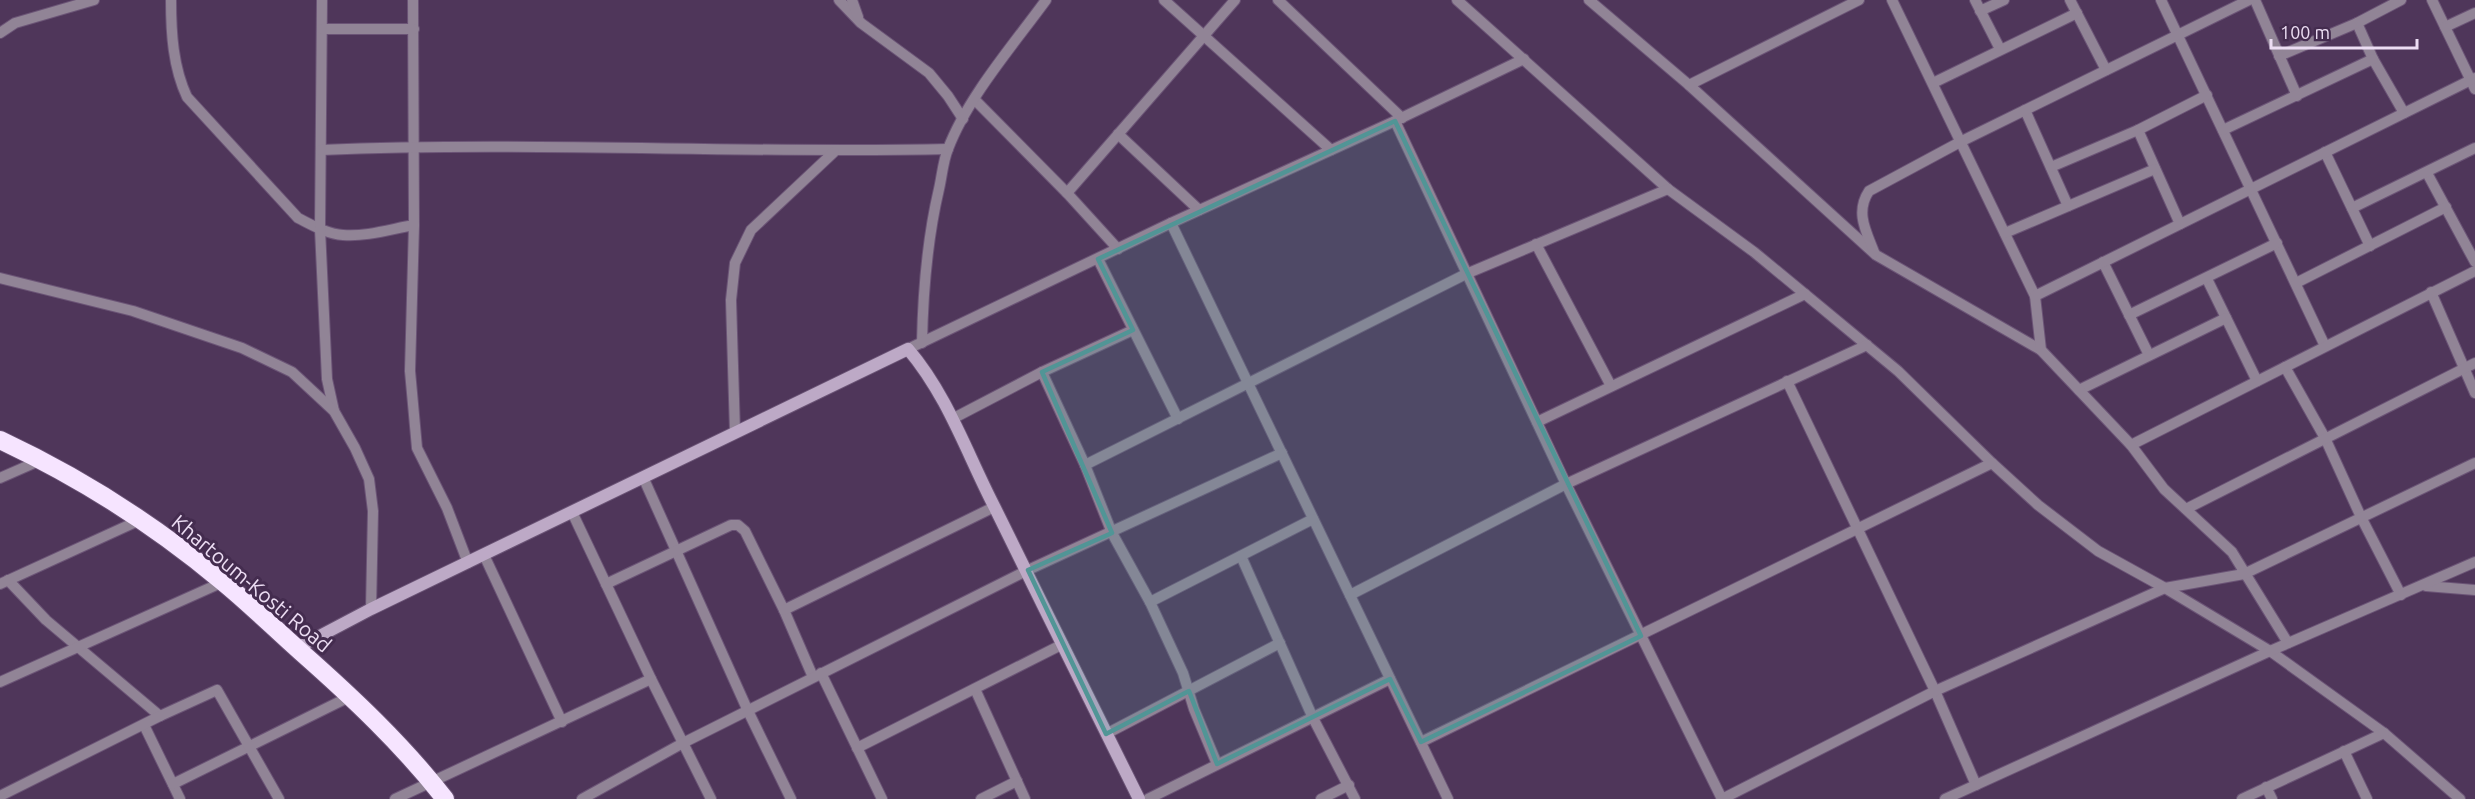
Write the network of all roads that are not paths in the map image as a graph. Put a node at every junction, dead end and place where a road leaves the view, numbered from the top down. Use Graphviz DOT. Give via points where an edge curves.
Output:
graph roads {
  1 [pos="94,0"];
  2 [pos="171,0"];
  3 [pos="322,0"];
  4 [pos="413,0"];
  5 [pos="839,0"];
  6 [pos="852,0"];
  7 [pos="1046,0"];
  8 [pos="1164,0"];
  9 [pos="1235,0"];
  10 [pos="1278,0"];
  11 [pos="1456,0"];
  12 [pos="1589,0"];
  13 [pos="1859,0"];
  14 [pos="1892,0"];
  15 [pos="1975,0"];
  16 [pos="2004,0"];
  17 [pos="2070,0"];
  18 [pos="2161,0"];
  19 [pos="2249,0"];
  20 [pos="2255,0"];
  21 [pos="2401,0"];
  22 [pos="2432,0"];
  23 [pos="1980,10"];
  24 [pos="2475,13"];
  25 [pos="2077,14"];
  26 [pos="861,23"];
  27 [pos="2357,23"];
  28 [pos="2445,27"];
  29 [pos="322,29"];
  30 [pos="414,29"];
  31 [pos="0,33"];
  32 [pos="2179,34"];
  33 [pos="1204,35"];
  34 [pos="2000,49"];
  35 [pos="2279,56"];
  36 [pos="1524,59"];
  37 [pos="2373,59"];
  38 [pos="2106,70"];
  39 [pos="2474,82"];
  40 [pos="1933,83"];
  41 [pos="1689,85"];
  42 [pos="2207,94"];
  43 [pos="2297,96"];
  44 [pos="975,100"];
  45 [pos="2025,110"];
  46 [pos="2404,113"];
  47 [pos="963,119"];
  48 [pos="1399,119"];
  49 [pos="2138,130"];
  50 [pos="2223,130"];
  51 [pos="1118,134"];
  52 [pos="1962,141"];
  53 [pos="414,146"];
  54 [pos="2475,148"];
  55 [pos="948,149"];
  56 [pos="321,150"];
  57 [pos="1331,150"];
  58 [pos="834,152"];
  59 [pos="2325,152"];
  60 [pos="2051,167"];
  61 [pos="2155,169"];
  62 [pos="2427,173"];
  63 [pos="1668,189"];
  64 [pos="2251,189"];
  65 [pos="1067,193"];
  66 [pos="2068,206"];
  67 [pos="2446,207"];
  68 [pos="2352,208"];
  69 [pos="1199,210"];
  70 [pos="1171,223"];
  71 [pos="2180,224"];
  72 [pos="414,225"];
  73 [pos="320,229"];
  74 [pos="2005,233"];
  75 [pos="2277,243"];
  76 [pos="1536,244"];
  77 [pos="2370,246"];
  78 [pos="1118,249"];
  79 [pos="1876,255"];
  80 [pos="1098,259"];
  81 [pos="2103,262"];
  82 [pos="2475,262"];
  83 [pos="2475,271"];
  84 [pos="1466,274"];
  85 [pos="0,278"];
  86 [pos="2207,279"];
  87 [pos="2296,283"];
  88 [pos="2431,292"];
  89 [pos="1805,294"];
  90 [pos="2035,296"];
  91 [pos="2129,315"];
  92 [pos="2226,318"];
  93 [pos="1133,330"];
  94 [pos="922,342"];
  95 [pos="1867,345"];
  96 [pos="2325,346"];
  97 [pos="908,349"];
  98 [pos="2041,350"];
  99 [pos="2150,355"];
  100 [pos="2475,363"];
  101 [pos="2285,367"];
  102 [pos="2463,368"];
  103 [pos="1042,372"];
  104 [pos="1787,381"];
  105 [pos="2257,381"];
  106 [pos="1248,383"];
  107 [pos="1611,386"];
  108 [pos="2079,390"];
  109 [pos="2475,393"];
  110 [pos="334,411"];
  111 [pos="954,418"];
  112 [pos="1178,419"];
  113 [pos="1537,422"];
  114 [pos="735,432"];
  115 [pos="2325,438"];
  116 [pos="0,440"];
  117 [pos="2131,445"];
  118 [pos="1282,453"];
  119 [pos="41,460"];
  120 [pos="1992,463"];
  121 [pos="2475,463"];
  122 [pos="1085,465"];
  123 [pos="642,477"];
  124 [pos="0,478"];
  125 [pos="1566,484"];
  126 [pos="994,507"];
  127 [pos="2186,509"];
  128 [pos="572,512"];
  129 [pos="2361,517"];
  130 [pos="1313,519"];
  131 [pos="140,520"];
  132 [pos="1858,528"];
  133 [pos="1112,533"];
  134 [pos="675,550"];
  135 [pos="484,555"];
  136 [pos="1241,556"];
  137 [pos="2475,562"];
  138 [pos="468,564"];
  139 [pos="1028,570"];
  140 [pos="2244,574"];
  141 [pos="4,582"];
  142 [pos="223,582"];
  143 [pos="606,584"];
  144 [pos="2423,585"];
  145 [pos="2165,588"];
  146 [pos="2475,590"];
  147 [pos="1350,595"];
  148 [pos="2401,595"];
  149 [pos="1149,602"];
  150 [pos="371,609"];
  151 [pos="783,610"];
  152 [pos="1641,636"];
  153 [pos="1280,643"];
  154 [pos="2288,643"];
  155 [pos="1064,644"];
  156 [pos="79,646"];
  157 [pos="297,648"];
  158 [pos="2270,651"];
  159 [pos="817,675"];
  160 [pos="651,679"];
  161 [pos="1390,679"];
  162 [pos="0,682"];
  163 [pos="975,689"];
  164 [pos="1189,691"];
  165 [pos="1935,691"];
  166 [pos="351,696"];
  167 [pos="748,711"];
  168 [pos="160,716"];
  169 [pos="1313,718"];
  170 [pos="562,722"];
  171 [pos="144,724"];
  172 [pos="2384,733"];
  173 [pos="1106,734"];
  174 [pos="1421,742"];
  175 [pos="683,743"];
  176 [pos="247,746"];
  177 [pos="857,748"];
  178 [pos="2344,751"];
  179 [pos="1217,764"];
  180 [pos="1017,781"];
  181 [pos="432,783"];
  182 [pos="173,784"];
  183 [pos="1349,785"];
  184 [pos="1976,785"];
  185 [pos="2266,787"];
  186 [pos="0,796"];
  187 [pos="177,798"];
  188 [pos="279,799"];
  189 [pos="394,799"];
  190 [pos="445,799"];
  191 [pos="582,799"];
  192 [pos="711,799"];
  193 [pos="791,799"];
  194 [pos="882,799"];
  195 [pos="981,799"];
  196 [pos="1026,799"];
  197 [pos="1139,799"];
  198 [pos="1148,799"];
  199 [pos="1322,799"];
  200 [pos="1355,799"];
  201 [pos="1448,799"];
  202 [pos="1722,799"];
  203 [pos="1945,799"];
  204 [pos="2242,799"];
  205 [pos="2272,799"];
  206 [pos="2367,799"];
  207 [pos="2460,799"];
  1 -- 31 [label="street" via="15,23"];
  2 -- 73 [label="street" via="171,32 179,81 186,97 298,218"];
  3 -- 29 [label="street"];
  4 -- 30 [label="street"];
  5 -- 26 [label="street"];
  6 -- 26 [label="street"];
  7 -- 44 [label="street"];
  8 -- 33 [label="street"];
  9 -- 33 [label="street"];
  10 -- 48 [label="street"];
  11 -- 36 [label="street"];
  12 -- 41 [label="street"];
  13 -- 41 [label="street"];
  14 -- 40 [label="street"];
  15 -- 23 [label="street"];
  16 -- 23 [label="street"];
  17 -- 25 [label="street"];
  18 -- 32 [label="street"];
  19 -- 32 [label="street"];
  20 -- 35 [label="street"];
  21 -- 27 [label="street"];
  22 -- 28 [label="street"];
  23 -- 34 [label="street"];
  24 -- 28 [label="street"];
  25 -- 34 [label="street"];
  25 -- 38 [label="street"];
  26 -- 47 [label="street" via="929,73"];
  27 -- 35 [label="street"];
  27 -- 37 [label="street"];
  28 -- 39 [label="street"];
  29 -- 30 [label="street"];
  29 -- 56 [label="street"];
  30 -- 53 [label="street"];
  32 -- 38 [label="street"];
  32 -- 42 [label="street"];
  33 -- 51 [label="street"];
  33 -- 57 [label="street"];
  34 -- 40 [label="street"];
  35 -- 43 [label="street"];
  36 -- 48 [label="street"];
  36 -- 63 [label="street"];
  37 -- 43 [label="street"];
  37 -- 46 [label="street"];
  38 -- 45 [label="street"];
  39 -- 46 [label="street"];
  40 -- 52 [label="street"];
  41 -- 79 [label="street"];
  42 -- 49 [label="street"];
  42 -- 50 [label="street"];
  43 -- 50 [label="street"];
  44 -- 47 [label="street"];
  44 -- 65 [label="street"];
  45 -- 52 [label="street"];
  45 -- 60 [label="street"];
  46 -- 59 [label="street"];
  47 -- 55 [label="street"];
  48 -- 57 [label="street"];
  48 -- 84 [label="street"];
  49 -- 60 [label="street"];
  49 -- 61 [label="street"];
  50 -- 64 [label="street"];
  51 -- 65 [label="street"];
  51 -- 69 [label="street"];
  52 -- 74 [label="street"];
  52 -- 79 [label="street" via="1869,191 1862,201 1861,214"];
  53 -- 56 [label="street"];
  53 -- 58 [label="street"];
  53 -- 72 [label="street"];
  54 -- 62 [label="street"];
  55 -- 58 [label="street"];
  55 -- 94 [label="street" via="930,226"];
  56 -- 73 [label="street"];
  57 -- 69 [label="street"];
  58 -- 114 [label="street" via="751,230 735,263 731,300"];
  59 -- 64 [label="street"];
  59 -- 68 [label="street"];
  60 -- 66 [label="street"];
  61 -- 66 [label="street"];
  61 -- 71 [label="street"];
  62 -- 67 [label="street"];
  62 -- 68 [label="street"];
  63 -- 76 [label="street"];
  63 -- 89 [label="street"];
  64 -- 71 [label="street"];
  64 -- 75 [label="street"];
  65 -- 78 [label="street"];
  66 -- 74 [label="street"];
  67 -- 77 [label="street"];
  67 -- 82 [label="street"];
  68 -- 77 [label="street"];
  69 -- 70 [label="street"];
  70 -- 78 [label="street"];
  70 -- 106 [label="street"];
  71 -- 81 [label="street"];
  72 -- 73 [label="street" via="342,235"];
  72 -- 138 [label="street" via="410,371 417,448 447,508"];
  73 -- 110 [label="street" via="327,379"];
  74 -- 90 [label="street"];
  75 -- 86 [label="street"];
  75 -- 87 [label="street"];
  76 -- 84 [label="street"];
  76 -- 107 [label="street"];
  77 -- 87 [label="street"];
  78 -- 80 [label="street"];
  79 -- 98 [label="street"];
  80 -- 93 [label="street"];
  80 -- 94 [label="street"];
  81 -- 90 [label="street"];
  81 -- 91 [label="street"];
  83 -- 88 [label="street"];
  84 -- 106 [label="street"];
  84 -- 113 [label="street"];
  85 -- 110 [label="street" via="133,311 242,348 292,372"];
  86 -- 91 [label="street"];
  86 -- 92 [label="street"];
  87 -- 96 [label="street"];
  88 -- 96 [label="street"];
  88 -- 102 [label="street"];
  89 -- 95 [label="street"];
  89 -- 107 [label="street"];
  90 -- 98 [label="street"];
  91 -- 99 [label="street"];
  92 -- 99 [label="street"];
  92 -- 105 [label="street"];
  93 -- 103 [label="street"];
  93 -- 112 [label="street"];
  94 -- 97 [label="street"];
  95 -- 104 [label="street"];
  95 -- 120 [label="street"];
  96 -- 101 [label="street"];
  97 -- 111 [label="street"];
  97 -- 114 [label="street"];
  98 -- 108 [label="street"];
  99 -- 108 [label="street"];
  100 -- 102 [label="street"];
  101 -- 105 [label="street"];
  101 -- 115 [label="street"];
  102 -- 109 [label="street"];
  102 -- 115 [label="street"];
  103 -- 111 [label="street"];
  103 -- 122 [label="street"];
  104 -- 125 [label="street"];
  104 -- 132 [label="street"];
  105 -- 117 [label="street"];
  106 -- 112 [label="street"];
  106 -- 118 [label="street"];
  107 -- 113 [label="street"];
  108 -- 117 [label="street"];
  110 -- 150 [label="street" via="369,479 373,511"];
  111 -- 126 [label="street"];
  112 -- 122 [label="street"];
  113 -- 125 [label="street"];
  114 -- 123 [label="street"];
  115 -- 127 [label="street"];
  115 -- 129 [label="street"];
  116 -- 119 [label="highway, Khartoum-Kosti Road"];
  117 -- 127 [label="street" via="2164,489"];
  118 -- 130 [label="street"];
  118 -- 133 [label="street"];
  119 -- 124 [label="street"];
  119 -- 131 [label="highway, Khartoum-Kosti Road"];
  120 -- 132 [label="street"];
  120 -- 145 [label="street" via="2098,551"];
  121 -- 129 [label="street"];
  122 -- 133 [label="street"];
  123 -- 128 [label="street"];
  123 -- 134 [label="street"];
  125 -- 147 [label="street"];
  125 -- 152 [label="street"];
  126 -- 139 [label="street"];
  126 -- 151 [label="street"];
  127 -- 140 [label="street" via="2232,552"];
  128 -- 135 [label="street"];
  128 -- 143 [label="street"];
  129 -- 140 [label="street"];
  129 -- 148 [label="street"];
  130 -- 136 [label="street"];
  130 -- 147 [label="street"];
  131 -- 141 [label="street"];
  131 -- 142 [label="highway, Khartoum-Kosti Road"];
  132 -- 152 [label="street"];
  132 -- 165 [label="street"];
  133 -- 139 [label="street"];
  133 -- 149 [label="street"];
  134 -- 143 [label="street"];
  134 -- 151 [label="street" via="738,525 745,531"];
  134 -- 167 [label="street"];
  135 -- 138 [label="street"];
  135 -- 170 [label="street"];
  136 -- 149 [label="street"];
  136 -- 153 [label="street"];
  137 -- 144 [label="street"];
  138 -- 150 [label="street"];
  139 -- 155 [label="street"];
  139 -- 159 [label="street"];
  140 -- 145 [label="street"];
  140 -- 154 [label="street"];
  141 -- 156 [label="street"];
  142 -- 156 [label="street"];
  142 -- 157 [label="highway, Khartoum-Kosti Road"];
  143 -- 160 [label="street"];
  144 -- 146 [label="street"];
  144 -- 148 [label="street"];
  145 -- 158 [label="street"];
  145 -- 165 [label="street"];
  147 -- 161 [label="street"];
  148 -- 154 [label="street"];
  149 -- 164 [label="street"];
  150 -- 157 [label="street"];
  151 -- 159 [label="street"];
  152 -- 174 [label="street"];
  152 -- 202 [label="street"];
  153 -- 164 [label="street"];
  153 -- 169 [label="street"];
  154 -- 158 [label="street"];
  155 -- 163 [label="street"];
  155 -- 173 [label="street"];
  156 -- 162 [label="street"];
  156 -- 168 [label="street"];
  157 -- 166 [label="highway, Khartoum-Kosti Road"];
  158 -- 172 [label="street"];
  158 -- 184 [label="street"];
  159 -- 167 [label="street"];
  159 -- 177 [label="street"];
  160 -- 170 [label="street"];
  160 -- 175 [label="street"];
  161 -- 169 [label="street"];
  161 -- 174 [label="street"];
  163 -- 177 [label="street"];
  163 -- 180 [label="street"];
  164 -- 173 [label="street"];
  164 -- 179 [label="street"];
  165 -- 184 [label="street"];
  165 -- 202 [label="street"];
  166 -- 176 [label="street"];
  166 -- 181 [label="highway, Khartoum-Kosti Road"];
  167 -- 175 [label="street"];
  167 -- 193 [label="street"];
  168 -- 171 [label="street"];
  168 -- 176 [label="street" via="217,690"];
  169 -- 179 [label="street"];
  169 -- 183 [label="street"];
  170 -- 181 [label="street"];
  171 -- 182 [label="street"];
  171 -- 186 [label="street"];
  172 -- 178 [label="street"];
  172 -- 207 [label="street"];
  173 -- 197 [label="street"];
  174 -- 201 [label="street"];
  175 -- 191 [label="street"];
  175 -- 192 [label="street"];
  176 -- 182 [label="street"];
  176 -- 188 [label="street"];
  177 -- 194 [label="street"];
  178 -- 185 [label="street"];
  178 -- 206 [label="street"];
  179 -- 198 [label="street"];
  180 -- 195 [label="street"];
  180 -- 196 [label="street"];
  181 -- 189 [label="street"];
  181 -- 190 [label="highway, Khartoum-Kosti Road"];
  182 -- 187 [label="street"];
  183 -- 199 [label="street"];
  183 -- 200 [label="street"];
  184 -- 203 [label="street"];
  185 -- 204 [label="street"];
  185 -- 205 [label="street"];
}
